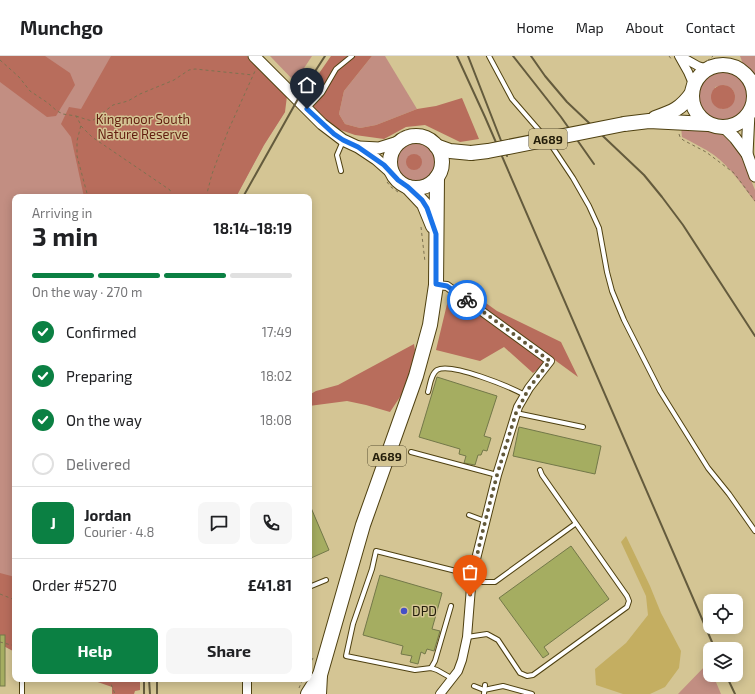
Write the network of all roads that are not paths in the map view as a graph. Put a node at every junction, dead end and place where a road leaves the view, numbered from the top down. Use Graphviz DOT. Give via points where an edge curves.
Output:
graph roads {
  1 [pos="352,56"];
  2 [pos="489,56"];
  3 [pos="735,56"];
  4 [pos="677,58"];
  5 [pos="258,60"];
  6 [pos="713,62"];
  7 [pos="739,70"];
  8 [pos="693,90"];
  9 [pos="307,109"];
  10 [pos="749,113"];
  11 [pos="649,121"];
  12 [pos="708,124"];
  13 [pos="724,127"];
  14 [pos="397,139"];
  15 [pos="343,140"];
  16 [pos="438,142"];
  17 [pos="358,147"];
  18 [pos="471,153"];
  19 [pos="747,154"];
  20 [pos="341,171"];
  21 [pos="439,172"];
  22 [pos="755,176"];
  23 [pos="389,177"];
  24 [pos="405,190"];
  25 [pos="436,234"];
  26 [pos="436,284"];
  27 [pos="428,392"];
  28 [pos="525,395"];
  29 [pos="516,413"];
  30 [pos="583,428"];
  31 [pos="411,452"];
  32 [pos="540,470"];
  33 [pos="497,475"];
  34 [pos="469,515"];
  35 [pos="485,521"];
  36 [pos="576,524"];
  37 [pos="755,530"];
  38 [pos="472,578"];
  39 [pos="326,580"];
  40 [pos="312,586"];
  41 [pos="451,606"];
  42 [pos="467,638"];
  43 [pos="431,668"];
  44 [pos="314,671"];
  45 [pos="453,679"];
  46 [pos="22,682"];
  47 [pos="247,682"];
  48 [pos="308,682"];
  49 [pos="485,685"];
  50 [pos="474,686"];
  51 [pos="303,691"];
  52 [pos="484,692"];
  53 [pos="22,694"];
  54 [pos="247,694"];
  55 [pos="319,694"];
  56 [pos="440,694"];
  57 [pos="532,694"];
  1 -- 9 [label="lane" via="336,69 322,93"];
  2 -- 37 [label="lane" via="512,99 554,148 589,206 599,228 612,291 660,391 708,468"];
  3 -- 7 [label="highway"];
  4 -- 6 [label="street" via="698,66"];
  4 -- 8 [label="street" via="688,72"];
  5 -- 9 [label="street"];
  6 -- 7 [label="highway"];
  6 -- 8 [label="highway, A689" via="699,76"];
  7 -- 10 [label="highway" via="748,78 753,89 753,102"];
  8 -- 11 [label="highway, A689" via="678,110"];
  8 -- 12 [label="highway" via="692,99 696,111"];
  9 -- 15 [label="street"];
  10 -- 13 [label="highway" via="736,125"];
  10 -- 19 [label="street"];
  11 -- 12 [label="highway, A689"];
  11 -- 18 [label="highway, A689, bridge"];
  12 -- 13 [label="highway, A689"];
  13 -- 19 [label="street" via="736,138"];
  14 -- 16 [label="highway, A689" via="420,136"];
  14 -- 17 [label="street" via="379,148"];
  14 -- 23 [label="highway" via="390,157"];
  15 -- 17 [label="street"];
  15 -- 20 [label="lane" via="337,155"];
  16 -- 18 [label="highway, A689" via="450,151"];
  16 -- 21 [label="highway, A689" via="441,156"];
  17 -- 23 [label="street" via="384,165"];
  18 -- 21 [label="highway, A689" via="453,160"];
  19 -- 22 [label="street"];
  21 -- 24 [label="highway, A689" via="426,185"];
  21 -- 25 [label="highway, A689"];
  23 -- 24 [label="highway, A689" via="401,183"];
  24 -- 25 [label="highway, A689" via="424,204"];
  25 -- 26 [label="highway, A689"];
  26 -- 28 [label="street" via="447,286 550,361"];
  26 -- 44 [label="highway, A689" via="430,325 416,376"];
  27 -- 28 [label="lane" via="433,374 444,368 505,385"];
  28 -- 29 [label="street"];
  29 -- 30 [label="lane"];
  29 -- 33 [label="street"];
  31 -- 33 [label="lane"];
  32 -- 36 [label="lane"];
  33 -- 35 [label="street"];
  34 -- 35 [label="lane"];
  35 -- 38 [label="street"];
  36 -- 38 [label="lane" via="495,582"];
  36 -- 42 [label="lane" via="627,596 627,607 533,675 520,673 498,640 487,634"];
  38 -- 42 [label="street"];
  38 -- 43 [label="lane" via="376,551 353,624 346,656 415,670"];
  39 -- 40 [label="lane"];
  41 -- 43 [label="lane" via="436,661"];
  42 -- 45 [label="street" via="458,672"];
  43 -- 45 [label="lane"];
  44 -- 55 [label="highway, A689"];
  45 -- 56 [label="street"];
  46 -- 53 [label="lane"];
  47 -- 54 [label="street"];
  48 -- 51 [label="highway, A689"];
  49 -- 52 [label="lane"];
  50 -- 52 [label="lane"];
  52 -- 57 [label="lane" via="503,686"];
}
